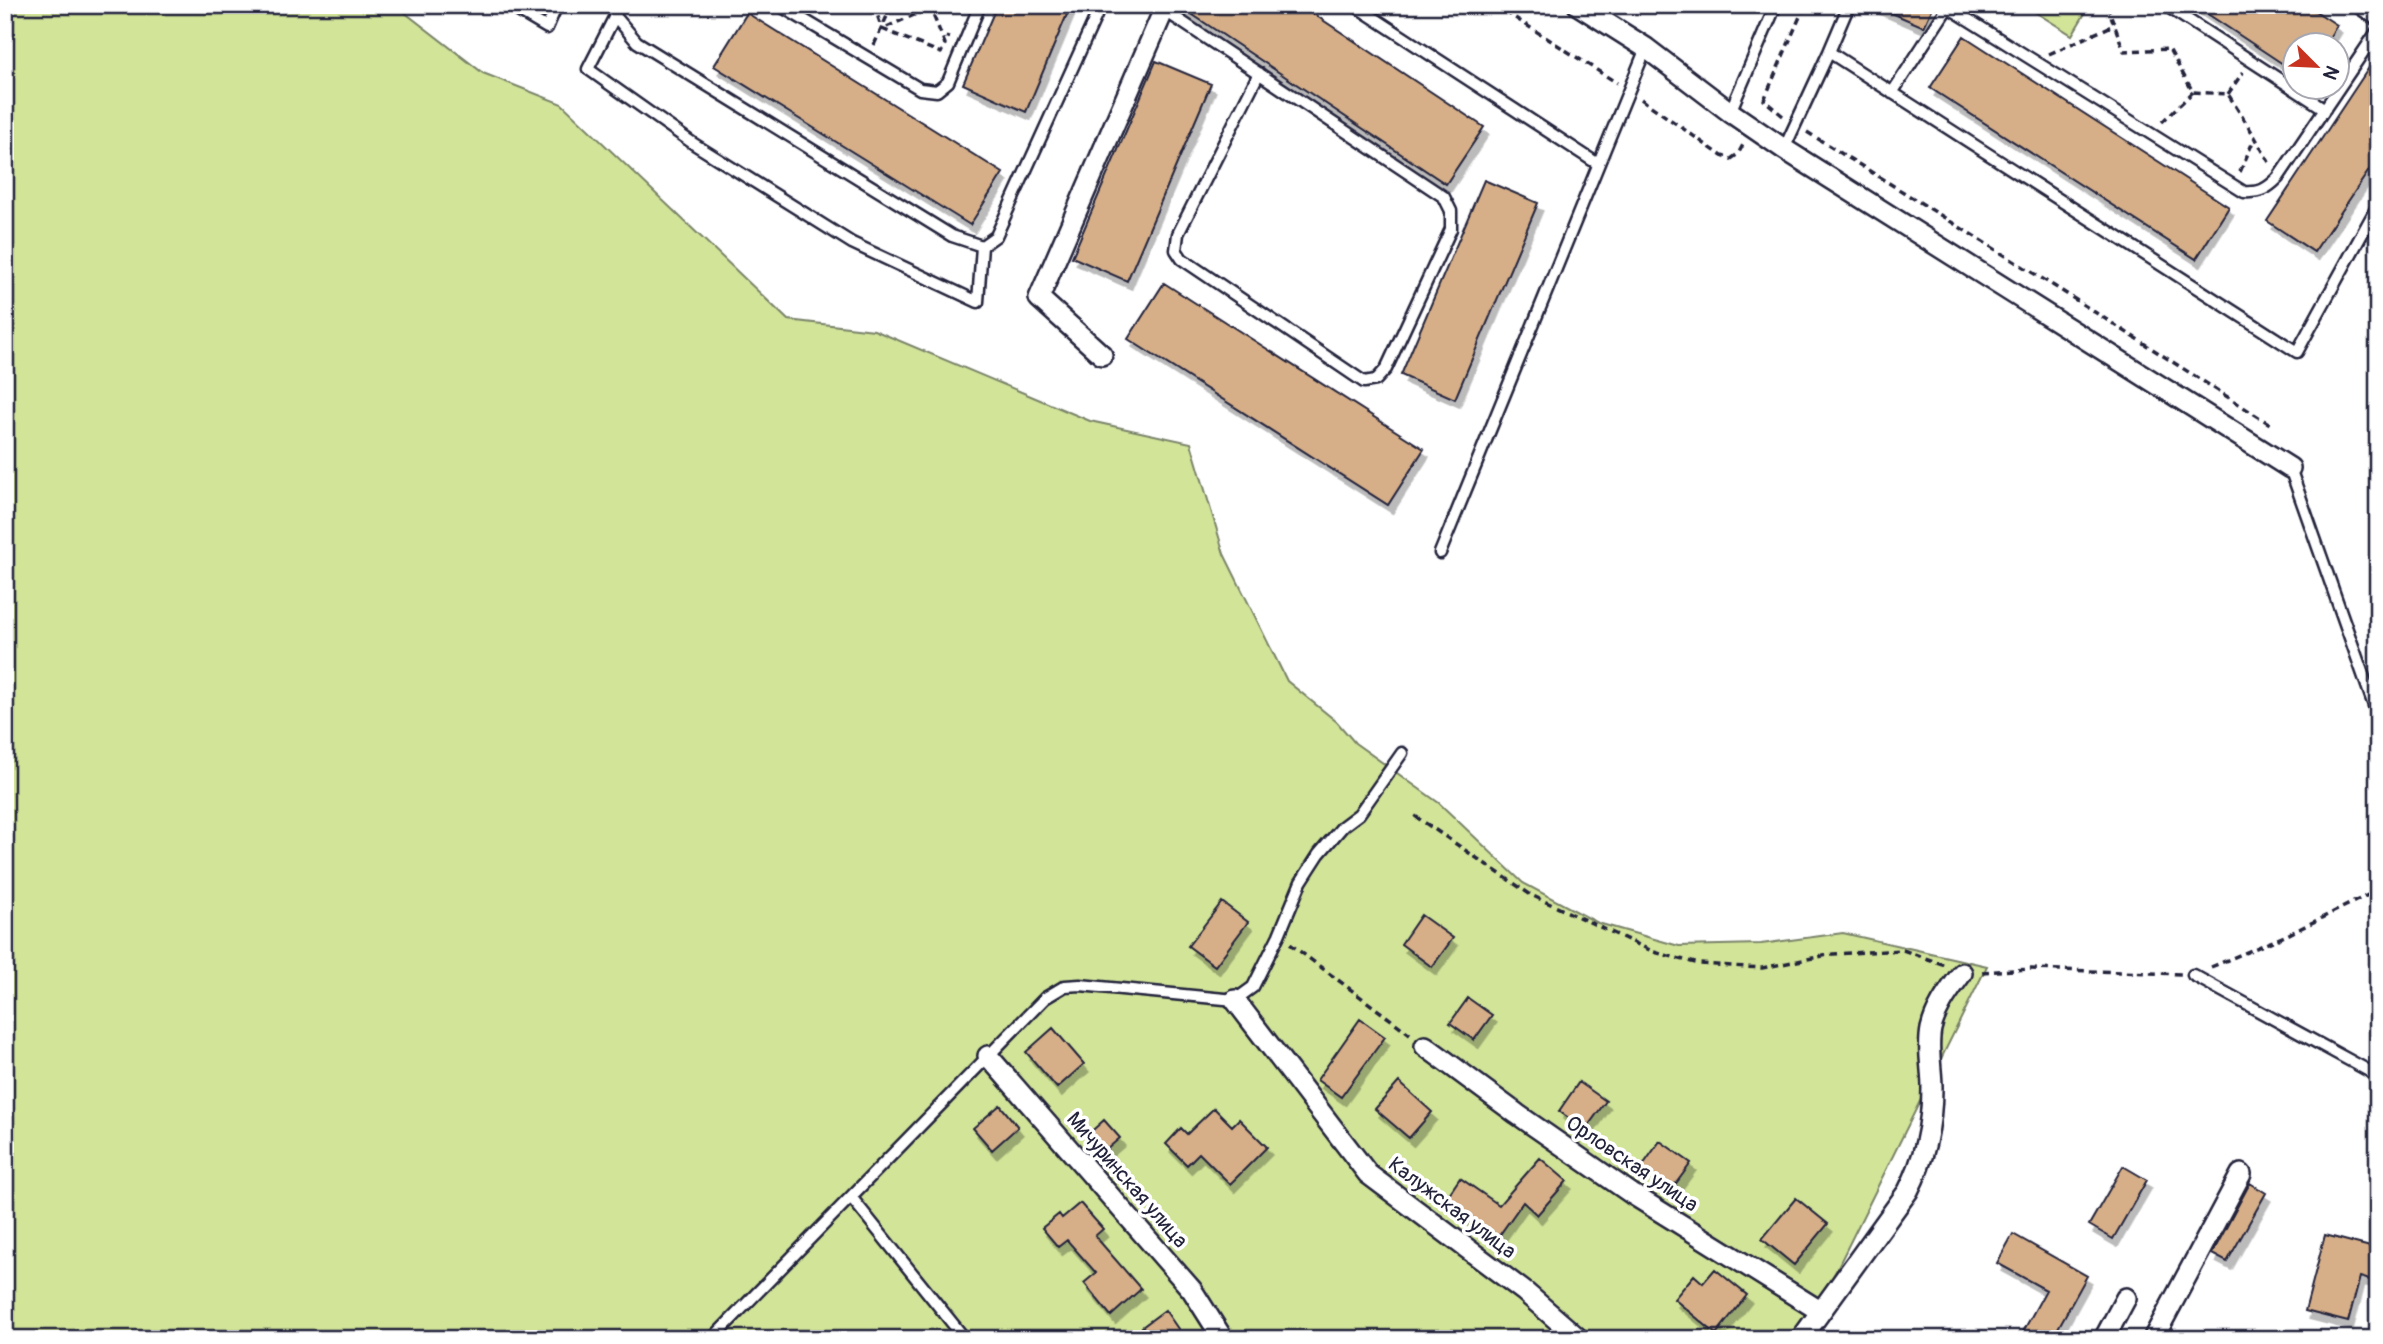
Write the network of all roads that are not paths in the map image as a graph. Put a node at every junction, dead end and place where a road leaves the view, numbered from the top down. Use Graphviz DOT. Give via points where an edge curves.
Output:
graph roads {
  1 [pos="508,5"];
  2 [pos="557,5"];
  3 [pos="617,5"];
  4 [pos="779,5"];
  5 [pos="980,5"];
  6 [pos="1101,5"];
  7 [pos="1354,5"];
  8 [pos="1578,5"];
  9 [pos="1776,5"];
  10 [pos="1849,5"];
  11 [pos="2165,5"];
  12 [pos="2355,5"];
  13 [pos="1948,6"];
  14 [pos="1165,7"];
  15 [pos="615,16"];
  16 [pos="2378,21"];
  17 [pos="2378,30"];
  18 [pos="1646,48"];
  19 [pos="1829,52"];
  20 [pos="1259,73"];
  21 [pos="1892,93"];
  22 [pos="2325,108"];
  23 [pos="1730,112"];
  24 [pos="1784,149"];
  25 [pos="1598,164"];
  26 [pos="2378,205"];
  27 [pos="982,246"];
  28 [pos="1102,355"];
  29 [pos="2290,468"];
  30 [pos="1440,553"];
  31 [pos="2378,718"];
  32 [pos="1402,753"];
  33 [pos="1962,973"];
  34 [pos="2193,975"];
  35 [pos="1235,1000"];
  36 [pos="1426,1046"];
  37 [pos="988,1056"];
  38 [pos="2378,1079"];
  39 [pos="2241,1174"];
  40 [pos="851,1197"];
  41 [pos="2126,1298"];
  42 [pos="1820,1311"];
  43 [pos="712,1339"];
  44 [pos="965,1339"];
  45 [pos="1223,1339"];
  46 [pos="1579,1339"];
  47 [pos="1801,1339"];
  48 [pos="2104,1339"];
  49 [pos="2153,1339"];
  1 -- 2 [label="lane" via="547,28"];
  3 -- 15 [label="lane"];
  4 -- 5 [label="lane" via="920,89 937,91 948,82"];
  6 -- 27 [label="lane" via="996,236"];
  7 -- 25 [label="lane"];
  8 -- 18 [label="street"];
  9 -- 23 [label="lane"];
  10 -- 19 [label="lane"];
  11 -- 22 [label="lane"];
  12 -- 16 [label="lane"];
  13 -- 21 [label="lane"];
  13 -- 22 [label="lane" via="2244,192 2258,192 2278,178"];
  14 -- 20 [label="lane"];
  14 -- 28 [label="street" via="1039,298"];
  15 -- 27 [label="lane" via="637,42 952,236"];
  15 -- 27 [label="lane" via="588,69 694,144 841,236 978,302"];
  17 -- 22 [label="lane"];
  18 -- 23 [label="street"];
  18 -- 25 [label="lane"];
  19 -- 21 [label="lane"];
  19 -- 24 [label="lane"];
  20 -- 20 [label="lane" via="1444,197 1451,211 1451,229 1386,369 1376,380 1364,382 1182,259 1176,250 1178,234"];
  21 -- 26 [label="lane" via="2297,352"];
  23 -- 24 [label="street"];
  24 -- 29 [label="street"];
  25 -- 30 [label="lane"];
  29 -- 31 [label="lane"];
  32 -- 35 [label="lane" via="1359,814 1318,854 1253,987"];
  33 -- 42 [label="street" via="1940,1004 1931,1027 1931,1117 1918,1171"];
  34 -- 38 [label="lane"];
  35 -- 37 [label="lane" via="1065,986 1045,998"];
  35 -- 46 [label="street, Калужская улица" via="1368,1174 1525,1292"];
  36 -- 42 [label="street, Орловская улица" via="1632,1194"];
  37 -- 40 [label="lane"];
  37 -- 45 [label="street, Мичуринская улица" via="1192,1290"];
  39 -- 49 [label="street"];
  40 -- 43 [label="lane"];
  40 -- 44 [label="lane"];
  41 -- 48 [label="street"];
  42 -- 47 [label="street"];
}
